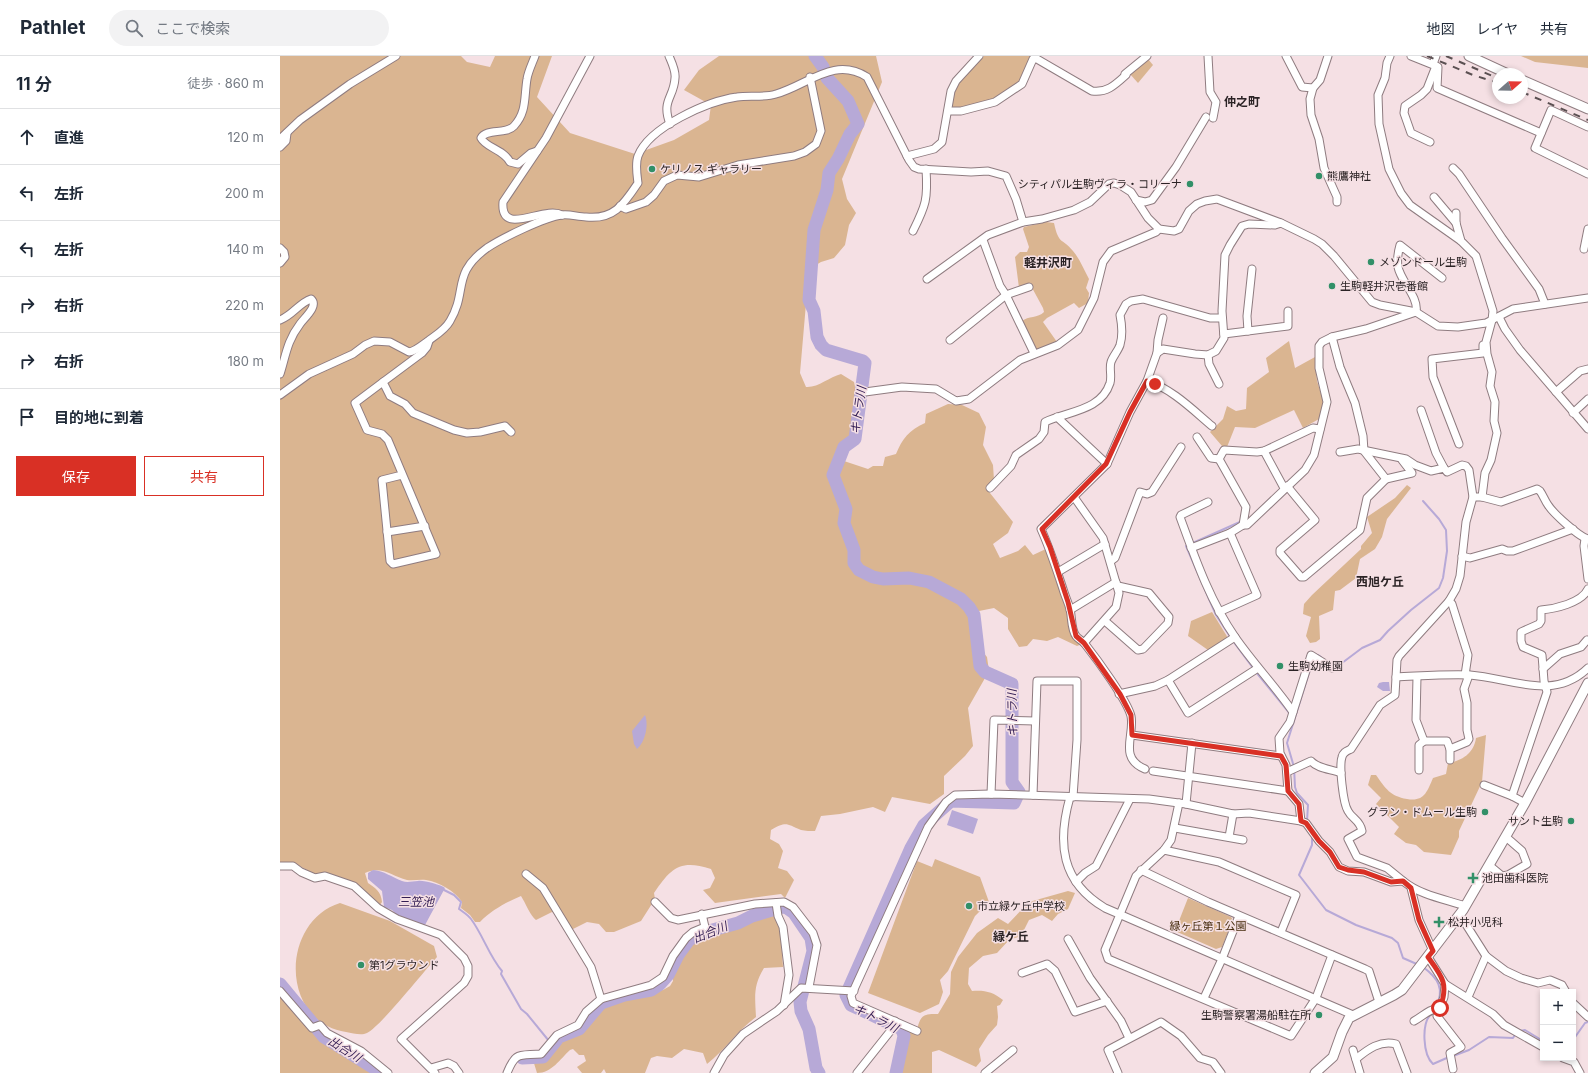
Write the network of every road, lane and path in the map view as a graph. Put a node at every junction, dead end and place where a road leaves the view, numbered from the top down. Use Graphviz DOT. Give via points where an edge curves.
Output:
graph roads {
  1 [pos="396,56"];
  2 [pos="535,56"];
  3 [pos="590,56"];
  4 [pos="669,56"];
  5 [pos="979,56"];
  6 [pos="1147,56"];
  7 [pos="1208,56"];
  8 [pos="1328,56"];
  9 [pos="1390,56"];
  10 [pos="1411,56"];
  11 [pos="1436,56"];
  12 [pos="1469,56"];
  13 [pos="1284,57"];
  14 [pos="1435,65"];
  15 [pos="1495,68"];
  16 [pos="810,77"];
  17 [pos="1528,83"];
  18 [pos="1313,88"];
  19 [pos="1588,109"];
  20 [pos="948,111"];
  21 [pos="670,124"];
  22 [pos="1588,126"];
  23 [pos="286,133"];
  24 [pos="1540,133"];
  25 [pos="280,139"];
  26 [pos="1430,142"];
  27 [pos="280,147"];
  28 [pos="537,151"];
  29 [pos="907,156"];
  30 [pos="1453,168"];
  31 [pos="926,169"];
  32 [pos="1588,174"];
  33 [pos="1434,197"];
  34 [pos="1136,200"];
  35 [pos="1336,202"];
  36 [pos="620,206"];
  37 [pos="1456,213"];
  38 [pos="562,215"];
  39 [pos="1023,222"];
  40 [pos="1281,223"];
  41 [pos="1456,223"];
  42 [pos="1159,229"];
  43 [pos="913,231"];
  44 [pos="1588,231"];
  45 [pos="983,240"];
  46 [pos="1460,241"];
  47 [pos="280,248"];
  48 [pos="1584,249"];
  49 [pos="280,263"];
  50 [pos="1252,269"];
  51 [pos="1442,278"];
  52 [pos="927,279"];
  53 [pos="1029,287"];
  54 [pos="1006,295"];
  55 [pos="1588,298"];
  56 [pos="1545,304"];
  57 [pos="1288,311"];
  58 [pos="1416,312"];
  59 [pos="1164,318"];
  60 [pos="1222,318"];
  61 [pos="280,320"];
  62 [pos="1493,320"];
  63 [pos="1248,331"];
  64 [pos="1224,334"];
  65 [pos="1332,337"];
  66 [pos="429,340"];
  67 [pos="950,340"];
  68 [pos="1034,353"];
  69 [pos="1157,353"];
  70 [pos="1208,355"];
  71 [pos="1588,369"];
  72 [pos="280,374"];
  73 [pos="1147,381"];
  74 [pos="383,382"];
  75 [pos="1219,384"];
  76 [pos="865,392"];
  77 [pos="1556,392"];
  78 [pos="280,395"];
  79 [pos="1588,399"];
  80 [pos="1421,410"];
  81 [pos="1573,413"];
  82 [pos="1057,417"];
  83 [pos="1212,426"];
  84 [pos="1320,429"];
  85 [pos="1588,429"];
  86 [pos="511,432"];
  87 [pos="1196,437"];
  88 [pos="1459,444"];
  89 [pos="1181,447"];
  90 [pos="1264,451"];
  91 [pos="1364,451"];
  92 [pos="1340,452"];
  93 [pos="1219,459"];
  94 [pos="1402,460"];
  95 [pos="1106,464"];
  96 [pos="1444,468"];
  97 [pos="402,475"];
  98 [pos="1386,479"];
  99 [pos="1285,487"];
  100 [pos="990,488"];
  101 [pos="1074,497"];
  102 [pos="1473,497"];
  103 [pos="1482,497"];
  104 [pos="1208,502"];
  105 [pos="1243,525"];
  106 [pos="425,526"];
  107 [pos="1573,529"];
  108 [pos="387,532"];
  109 [pos="1230,533"];
  110 [pos="1587,539"];
  111 [pos="1105,544"];
  112 [pos="1191,548"];
  113 [pos="1462,556"];
  114 [pos="1111,561"];
  115 [pos="1058,572"];
  116 [pos="1588,579"];
  117 [pos="1117,584"];
  118 [pos="1588,589"];
  119 [pos="1449,601"];
  120 [pos="1070,610"];
  121 [pos="1220,612"];
  122 [pos="1105,621"];
  123 [pos="1235,637"];
  124 [pos="1587,640"];
  125 [pos="1084,643"];
  126 [pos="1258,668"];
  127 [pos="1332,668"];
  128 [pos="1588,668"];
  129 [pos="1543,669"];
  130 [pos="1467,675"];
  131 [pos="1396,677"];
  132 [pos="1416,677"];
  133 [pos="1168,680"];
  134 [pos="1588,683"];
  135 [pos="1546,687"];
  136 [pos="1120,694"];
  137 [pos="1293,712"];
  138 [pos="1035,721"];
  139 [pos="1132,735"];
  140 [pos="1424,741"];
  141 [pos="1192,743"];
  142 [pos="1450,749"];
  143 [pos="1281,756"];
  144 [pos="1450,760"];
  145 [pos="1144,769"];
  146 [pos="1419,770"];
  147 [pos="1153,771"];
  148 [pos="1287,772"];
  149 [pos="1341,773"];
  150 [pos="1190,776"];
  151 [pos="1484,785"];
  152 [pos="1288,791"];
  153 [pos="991,794"];
  154 [pos="1033,796"];
  155 [pos="1512,796"];
  156 [pos="1072,797"];
  157 [pos="1130,799"];
  158 [pos="1182,803"];
  159 [pos="1525,803"];
  160 [pos="1233,814"];
  161 [pos="1301,821"];
  162 [pos="1175,828"];
  163 [pos="1229,837"];
  164 [pos="1506,838"];
  165 [pos="1243,840"];
  166 [pos="1164,850"];
  167 [pos="280,866"];
  168 [pos="1490,866"];
  169 [pos="1141,870"];
  170 [pos="526,874"];
  171 [pos="1403,881"];
  172 [pos="1076,882"];
  173 [pos="1411,888"];
  174 [pos="656,902"];
  175 [pos="776,903"];
  176 [pos="1465,906"];
  177 [pos="702,914"];
  178 [pos="1120,914"];
  179 [pos="1460,915"];
  180 [pos="1239,916"];
  181 [pos="1281,932"];
  182 [pos="1068,939"];
  183 [pos="1431,954"];
  184 [pos="1332,956"];
  185 [pos="1486,956"];
  186 [pos="1222,959"];
  187 [pos="1022,973"];
  188 [pos="1445,984"];
  189 [pos="809,987"];
  190 [pos="1564,989"];
  191 [pos="280,991"];
  192 [pos="854,991"];
  193 [pos="1468,997"];
  194 [pos="1204,998"];
  195 [pos="1316,998"];
  196 [pos="601,999"];
  197 [pos="1107,1001"];
  198 [pos="1379,1002"];
  199 [pos="784,1005"];
  200 [pos="1576,1006"];
  201 [pos="1440,1008"];
  202 [pos="1353,1015"];
  203 [pos="1588,1017"];
  204 [pos="895,1021"];
  205 [pos="1414,1021"];
  206 [pos="917,1031"];
  207 [pos="1129,1038"];
  208 [pos="1540,1045"];
  209 [pos="1013,1050"];
  210 [pos="1354,1050"];
  211 [pos="1356,1059"];
  212 [pos="1571,1061"];
  213 [pos="1453,1069"];
  214 [pos="433,1071"];
  215 [pos="388,1073"];
  216 [pos="459,1073"];
  217 [pos="506,1073"];
  218 [pos="714,1073"];
  219 [pos="857,1073"];
  220 [pos="985,1073"];
  221 [pos="1118,1073"];
  222 [pos="1221,1073"];
  223 [pos="1315,1073"];
  224 [pos="1360,1073"];
  225 [pos="1406,1073"];
  226 [pos="1580,1073"];
  1 -- 23 [label="street" via="350,84"];
  2 -- 28 [label="street" via="527,79 525,106 515,125 510,130 486,134 481,138 483,142 506,154 510,162 518,164"];
  3 -- 28 [label="street"];
  4 -- 21 [label="street" via="676,76 666,103"];
  5 -- 20 [label="street" via="956,81"];
  6 -- 20 [label="street" via="1111,88 1098,92 1033,59 1022,84 995,102 962,111"];
  7 -- 34 [label="street" via="1210,92 1216,102 1210,118 1152,200"];
  8 -- 18 [label="street" via="1320,80"];
  9 -- 46 [label="street" via="1378,95 1379,124 1389,169 1410,205"];
  10 -- 14 [label="street"];
  11 -- 14 [label="street"];
  12 -- 15 [label="street"];
  13 -- 18 [label="street" via="1302,87"];
  14 -- 24 [label="street" via="1438,67 1437,88"];
  14 -- 26 [label="street" via="1427,88 1422,95 1405,106 1404,113 1411,133"];
  16 -- 21 [label="street" via="776,95 737,97 712,102"];
  16 -- 29 [label="street" via="835,67 857,68 867,77"];
  16 -- 36 [label="street" via="821,131 816,144 805,152 738,165 699,177 677,175 664,181 646,202 626,209"];
  17 -- 19 [label="street"];
  18 -- 35 [label="street" via="1310,99 1311,115 1319,139 1324,168 1337,197"];
  20 -- 29 [label="street" via="939,146"];
  21 -- 36 [label="street" via="643,146 636,164 638,183"];
  22 -- 24 [label="street" via="1551,110"];
  23 -- 25 [label="street"];
  23 -- 27 [label="street" via="286,141"];
  24 -- 32 [label="street" via="1535,148"];
  28 -- 38 [label="street" via="503,202 503,213 510,219 549,212"];
  29 -- 31 [label="street" via="914,167"];
  30 -- 56 [label="street" via="1539,289"];
  31 -- 39 [label="street" via="988,171 1006,176"];
  31 -- 43 [label="street" via="925,207"];
  33 -- 41 [label="street"];
  34 -- 39 [label="street" via="1127,188 1109,184 1083,206"];
  34 -- 42 [label="street"];
  36 -- 38 [label="street" via="611,214 599,219"];
  37 -- 41 [label="street"];
  38 -- 66 [label="street" via="501,240 471,262 464,272 456,308 450,322"];
  39 -- 45 [label="street" via="988,235"];
  40 -- 42 [label="street" via="1217,199 1197,204 1189,211 1179,229"];
  40 -- 58 [label="street" via="1322,244 1372,302 1380,306"];
  40 -- 60 [label="street" via="1249,224 1242,226 1235,235 1225,255"];
  41 -- 46 [label="street"];
  42 -- 68 [label="street" via="1111,251 1103,262 1094,298 1078,330 1058,345"];
  44 -- 48 [label="street"];
  45 -- 52 [label="street"];
  45 -- 54 [label="street" via="1000,286"];
  46 -- 62 [label="street" via="1476,256 1490,300"];
  47 -- 49 [label="street" via="285,257"];
  50 -- 63 [label="street"];
  51 -- 58 [label="street" via="1400,245 1398,268 1413,298"];
  53 -- 54 [label="street"];
  54 -- 67 [label="street"];
  54 -- 68 [label="street"];
  55 -- 56 [label="street"];
  56 -- 62 [label="street" via="1513,309"];
  57 -- 63 [label="street" via="1288,326"];
  58 -- 62 [label="street" via="1438,326 1458,327"];
  58 -- 65 [label="street" via="1366,329"];
  59 -- 69 [label="street"];
  60 -- 64 [label="street"];
  60 -- 82 [label="street" via="1210,318 1143,299 1126,304 1120,315 1120,345 1111,362 1110,382 1105,394 1083,410"];
  61 -- 72 [label="street" via="305,301 314,301 311,311 288,343"];
  62 -- 77 [label="street"];
  62 -- 88 [label="street" via="1482,338 1483,353 1432,359 1433,377"];
  62 -- 103 [label="street" via="1486,348 1492,372 1490,386 1495,402 1496,433 1492,460 1485,473"];
  63 -- 64 [label="street"];
  64 -- 70 [label="street" via="1216,351"];
  65 -- 84 [label="street" via="1324,340 1320,346 1319,368 1327,402"];
  65 -- 91 [label="street" via="1340,367 1355,403"];
  66 -- 74 [label="street" via="428,347 422,353"];
  66 -- 78 [label="street" via="410,352 390,342 374,341 353,354 309,374"];
  68 -- 76 [label="street" via="1006,370 969,399 956,401 936,389 902,387"];
  69 -- 70 [label="street" via="1163,349 1170,349"];
  69 -- 73 [label="street"];
  70 -- 75 [label="street" via="1209,364"];
  71 -- 77 [label="street" via="1580,371"];
  73 -- 83 [label="street" via="1177,398"];
  73 -- 95 [label="street"];
  74 -- 86 [label="street" via="390,396 405,404 413,413 454,430 480,432 505,426"];
  74 -- 97 [label="street" via="355,402 367,430 382,434 388,440"];
  77 -- 81 [label="street"];
  79 -- 81 [label="street"];
  80 -- 96 [label="street"];
  81 -- 85 [label="street"];
  82 -- 95 [label="street"];
  82 -- 100 [label="street" via="1045,422 1044,432 1039,439 1016,455 1011,466"];
  84 -- 90 [label="street" via="1312,428"];
  84 -- 99 [label="street" via="1314,455 1305,470"];
  87 -- 93 [label="street" via="1211,458"];
  89 -- 114 [label="street" via="1152,492 1140,492 1115,558"];
  90 -- 93 [label="street" via="1224,450"];
  90 -- 99 [label="street"];
  91 -- 92 [label="street" via="1358,449"];
  91 -- 94 [label="street" via="1386,454"];
  91 -- 98 [label="street"];
  93 -- 105 [label="street" via="1246,507"];
  94 -- 96 [label="street" via="1406,459 1431,471"];
  94 -- 98 [label="street" via="1412,473"];
  95 -- 101 [label="street"];
  96 -- 102 [label="street" via="1447,472 1458,466 1466,466 1472,483"];
  97 -- 106 [label="street"];
  97 -- 108 [label="street" via="382,480"];
  98 -- 99 [label="street" via="1367,498 1360,530 1304,577 1301,577 1280,550 1315,520"];
  99 -- 105 [label="street" via="1247,525"];
  101 -- 111 [label="street" via="1104,538"];
  101 -- 115 [label="street" via="1042,529"];
  102 -- 103 [label="street"];
  102 -- 113 [label="street" via="1466,522"];
  103 -- 107 [label="street" via="1501,502 1537,489 1547,504"];
  104 -- 112 [label="street" via="1180,517"];
  105 -- 109 [label="street"];
  106 -- 108 [label="street"];
  106 -- 108 [label="street" via="436,554 393,564 390,561"];
  107 -- 110 [label="street"];
  107 -- 113 [label="street" via="1513,551 1502,549 1470,558"];
  109 -- 112 [label="street"];
  109 -- 121 [label="street" via="1257,595"];
  110 -- 116 [label="street" via="1584,546"];
  111 -- 114 [label="street"];
  111 -- 115 [label="street"];
  112 -- 121 [label="street"];
  113 -- 119 [label="street" via="1460,576"];
  114 -- 117 [label="street"];
  115 -- 120 [label="street"];
  117 -- 120 [label="street"];
  117 -- 122 [label="street" via="1119,600"];
  117 -- 122 [label="street" via="1149,593 1169,617 1168,623 1143,649 1138,650"];
  118 -- 129 [label="street" via="1585,594 1564,605 1541,610 1539,624 1521,632 1523,647 1542,655"];
  119 -- 130 [label="street" via="1468,655"];
  119 -- 131 [label="street" via="1399,656"];
  120 -- 125 [label="street" via="1076,636"];
  121 -- 123 [label="street"];
  122 -- 125 [label="street"];
  123 -- 126 [label="street"];
  123 -- 133 [label="street"];
  124 -- 129 [label="street" via="1581,647 1560,654"];
  125 -- 136 [label="street"];
  126 -- 133 [label="street" via="1188,713"];
  126 -- 137 [label="street"];
  127 -- 137 [label="street" via="1311,655"];
  128 -- 135 [label="street" via="1574,678"];
  129 -- 135 [label="street"];
  130 -- 132 [label="street"];
  130 -- 135 [label="street"];
  130 -- 142 [label="street" via="1464,690 1470,739"];
  131 -- 132 [label="street"];
  131 -- 149 [label="street" via="1395,695 1380,706 1351,749 1345,752 1342,757"];
  132 -- 140 [label="street" via="1416,720"];
  133 -- 136 [label="street" via="1155,686"];
  134 -- 159 [label="street"];
  135 -- 155 [label="street" via="1547,692"];
  136 -- 139 [label="street" via="1131,715"];
  137 -- 143 [label="street" via="1290,722 1279,738"];
  138 -- 153 [label="street" via="994,720"];
  138 -- 154 [label="street"];
  138 -- 156 [label="street" via="1037,681 1078,681 1077,740"];
  139 -- 141 [label="street"];
  139 -- 145 [label="street" via="1128,742 1131,758"];
  140 -- 142 [label="street" via="1447,741"];
  140 -- 146 [label="street" via="1419,746"];
  141 -- 143 [label="street"];
  141 -- 150 [label="street"];
  142 -- 144 [label="street"];
  143 -- 148 [label="street"];
  147 -- 150 [label="street"];
  148 -- 149 [label="street" via="1311,761 1320,768"];
  148 -- 152 [label="street"];
  149 -- 171 [label="street" via="1348,811 1361,824 1362,831 1348,839 1357,857 1388,868"];
  150 -- 152 [label="street"];
  150 -- 158 [label="street"];
  151 -- 155 [label="street"];
  152 -- 161 [label="street" via="1299,804"];
  153 -- 154 [label="street"];
  153 -- 192 [label="street" via="955,794 928,827"];
  154 -- 156 [label="street"];
  155 -- 159 [label="street"];
  156 -- 157 [label="street"];
  156 -- 172 [label="street" via="1063,826 1062,843"];
  157 -- 158 [label="street"];
  157 -- 172 [label="street" via="1096,866"];
  158 -- 160 [label="street"];
  158 -- 162 [label="street"];
  159 -- 164 [label="street"];
  160 -- 161 [label="street" via="1249,813"];
  160 -- 163 [label="street"];
  161 -- 171 [label="street" via="1306,823 1330,852 1339,867 1364,872 1391,882"];
  162 -- 163 [label="street"];
  162 -- 166 [label="street"];
  163 -- 165 [label="street"];
  164 -- 168 [label="street"];
  164 -- 168 [label="street" via="1522,851 1527,864 1502,876"];
  166 -- 169 [label="street"];
  166 -- 181 [label="street" via="1219,862 1296,895"];
  167 -- 214 [label="street" via="293,866 315,878 326,876 354,886 378,908 441,935 464,958 468,966 468,976 464,983 401,1039"];
  168 -- 176 [label="street"];
  169 -- 178 [label="street"];
  169 -- 180 [label="street"];
  170 -- 196 [label="street" via="543,888 591,966"];
  171 -- 173 [label="street"];
  172 -- 178 [label="street" via="1093,901"];
  173 -- 176 [label="street"];
  173 -- 183 [label="street"];
  174 -- 177 [label="street" via="671,918 678,920"];
  175 -- 177 [label="street" via="754,904"];
  175 -- 189 [label="street" via="784,902 793,906 813,933 817,945"];
  175 -- 199 [label="street" via="783,926 789,974"];
  176 -- 179 [label="street"];
  177 -- 196 [label="street" via="705,927 686,938 673,956 663,977 651,985"];
  178 -- 186 [label="street"];
  178 -- 194 [label="street" via="1105,950 1108,959"];
  179 -- 183 [label="street"];
  179 -- 185 [label="street"];
  180 -- 181 [label="street"];
  180 -- 186 [label="street"];
  181 -- 184 [label="street"];
  182 -- 197 [label="street" via="1090,978"];
  183 -- 188 [label="street"];
  183 -- 198 [label="street" via="1397,993"];
  184 -- 195 [label="street"];
  184 -- 198 [label="street" via="1369,971"];
  185 -- 190 [label="street" via="1506,971 1521,978 1538,983 1550,980 1562,985"];
  185 -- 193 [label="street"];
  186 -- 194 [label="street"];
  186 -- 195 [label="street"];
  187 -- 197 [label="street" via="1047,964 1054,971 1075,1012"];
  188 -- 193 [label="street"];
  188 -- 201 [label="street"];
  189 -- 192 [label="street"];
  189 -- 199 [label="street" via="795,992"];
  191 -- 215 [label="street" via="312,1028 320,1025 327,1033 361,1051"];
  192 -- 204 [label="street" via="851,996 853,1003"];
  193 -- 208 [label="street" via="1504,1025"];
  194 -- 195 [label="street" via="1291,1036"];
  195 -- 202 [label="street"];
  196 -- 217 [label="street" via="586,1012 578,1026 557,1035 541,1054 516,1056"];
  197 -- 207 [label="street"];
  198 -- 202 [label="street"];
  199 -- 218 [label="street" via="743,1034 724,1056"];
  200 -- 203 [label="street"];
  201 -- 205 [label="street" via="1429,1010"];
  201 -- 213 [label="street" via="1437,1016 1461,1047 1450,1053"];
  202 -- 223 [label="street" via="1344,1026 1332,1057"];
  204 -- 206 [label="street"];
  204 -- 219 [label="street" via="892,1029"];
  207 -- 221 [label="street" via="1108,1050"];
  207 -- 222 [label="street" via="1161,1022 1181,1036 1200,1058 1213,1062"];
  209 -- 220 [label="street"];
  210 -- 211 [label="street"];
  211 -- 224 [label="street"];
  211 -- 225 [label="street" via="1368,1049 1387,1042 1396,1044"];
  212 -- 226 [label="street"];
  214 -- 216 [label="street" via="448,1063"];
}
